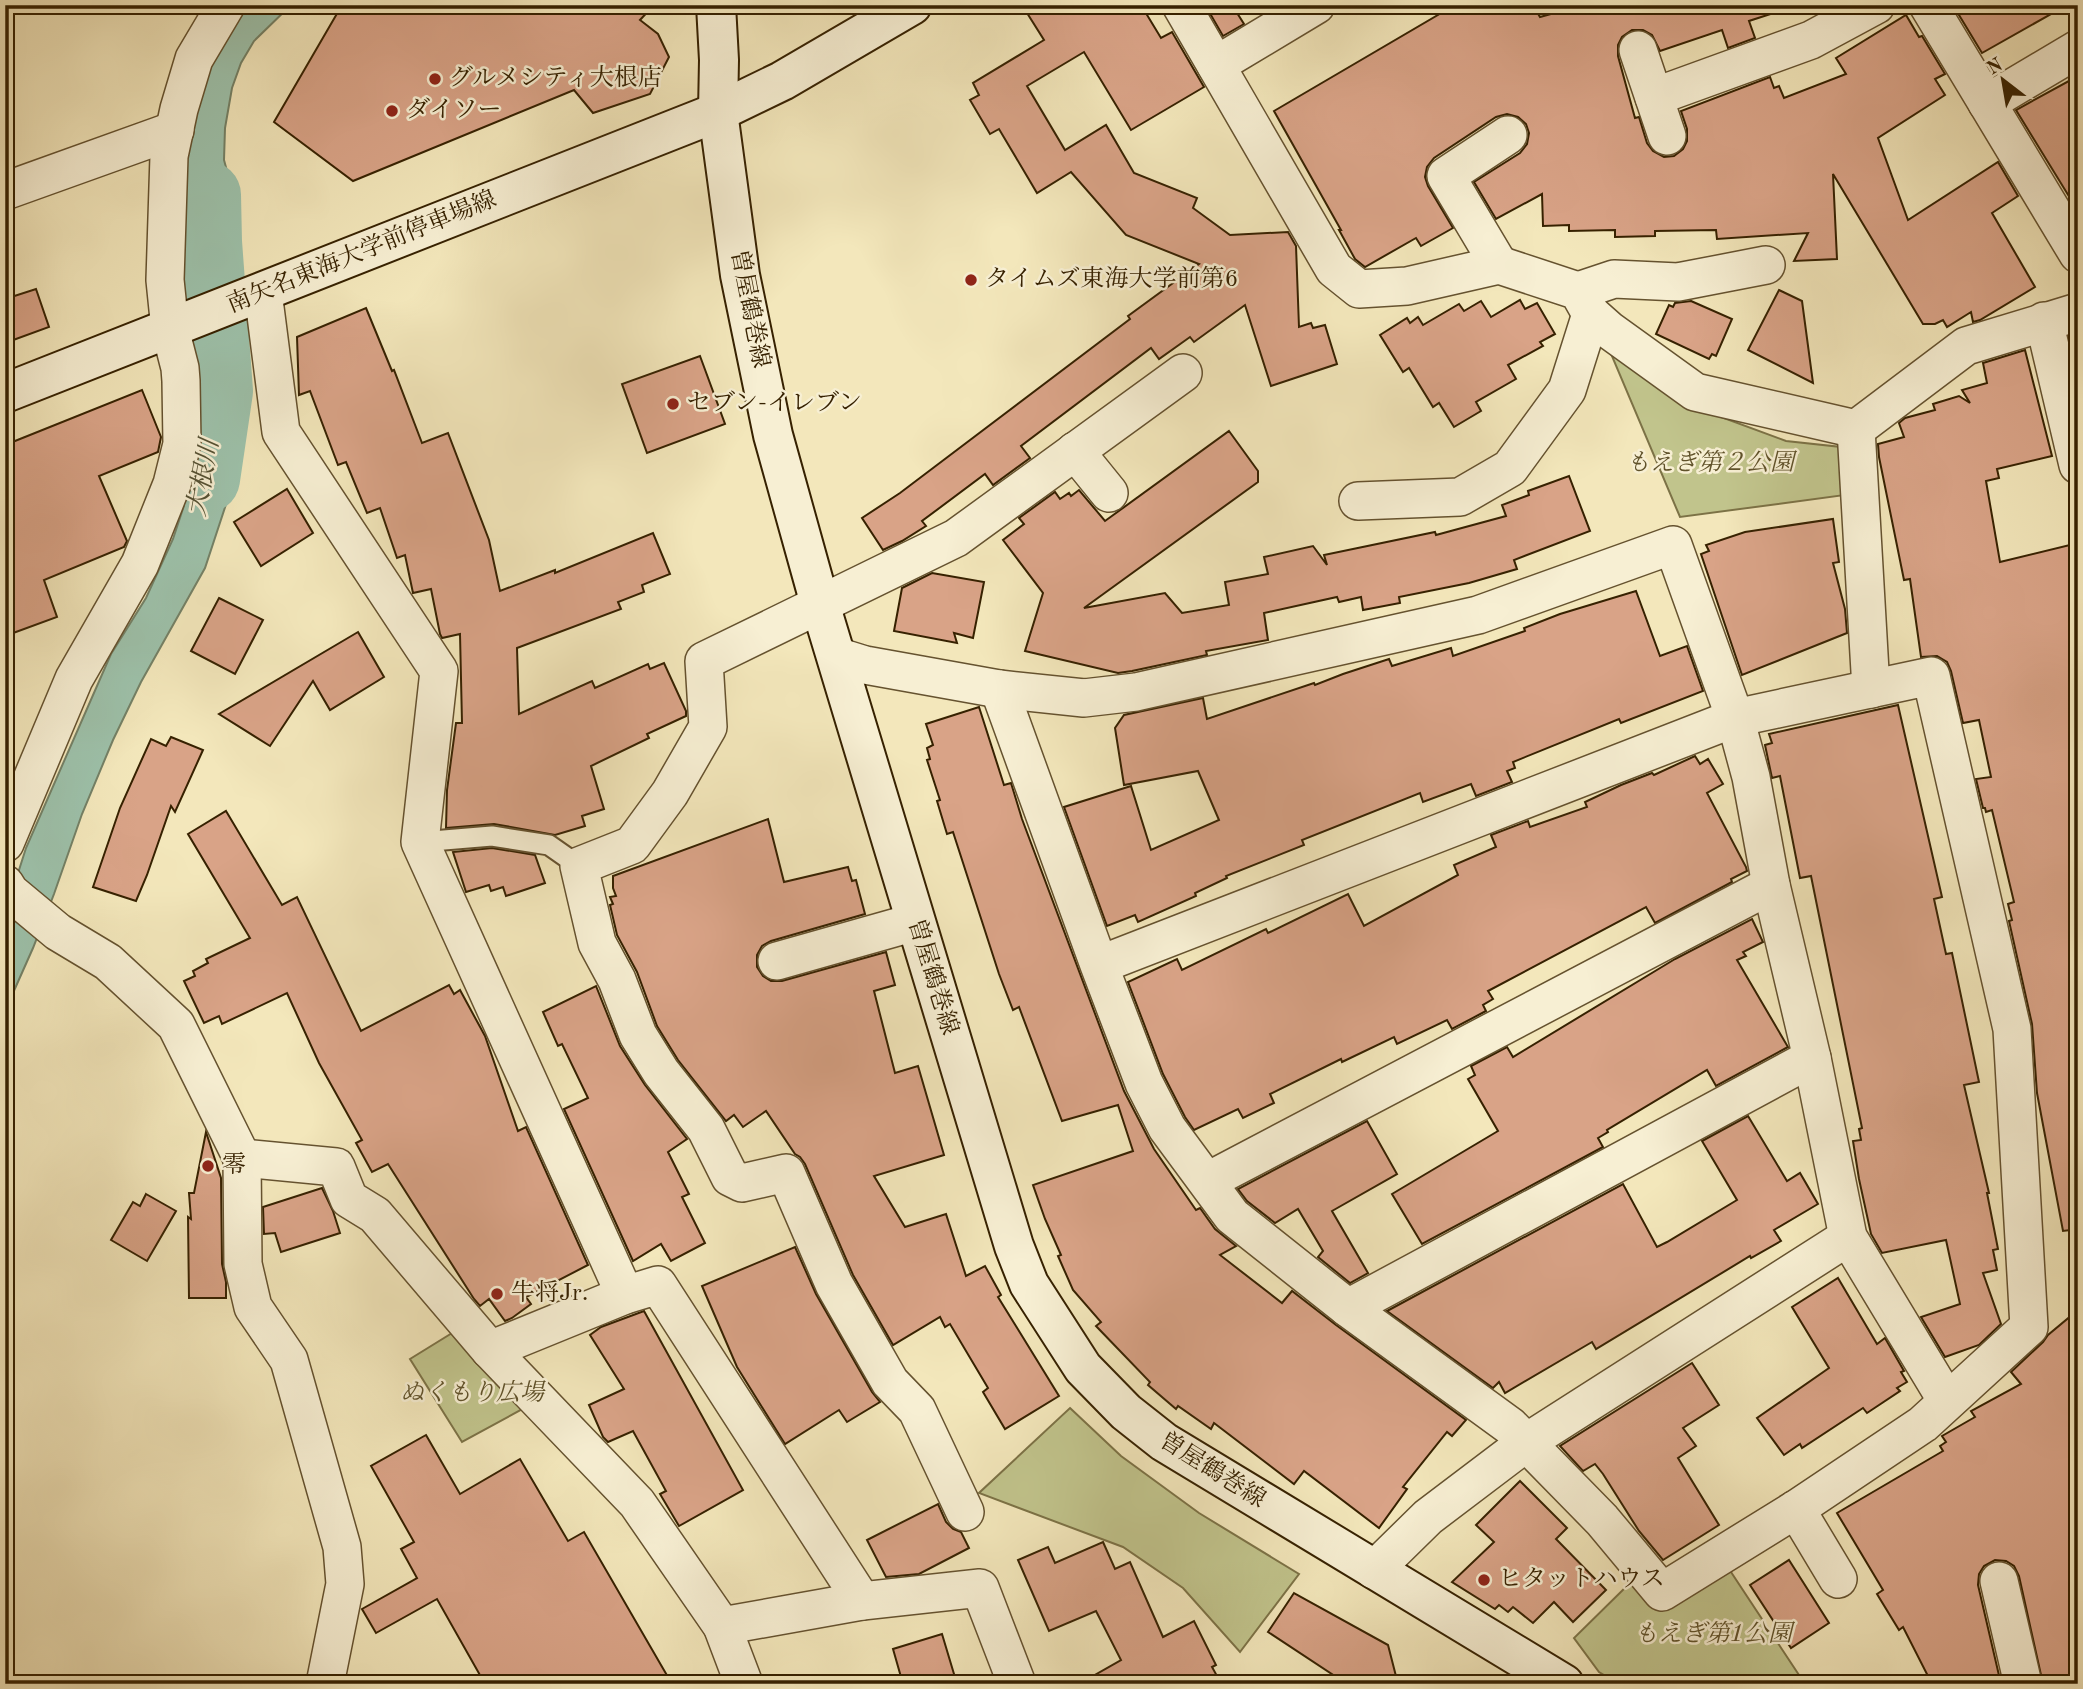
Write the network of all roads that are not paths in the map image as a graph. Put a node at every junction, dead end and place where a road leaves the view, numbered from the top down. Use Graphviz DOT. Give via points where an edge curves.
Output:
graph roads {
  1 [pos="226,5"];
  2 [pos="716,5"];
  3 [pos="912,5"];
  4 [pos="1181,5"];
  5 [pos="1316,5"];
  6 [pos="1875,5"];
  7 [pos="1932,6"];
  8 [pos="2078,49"];
  9 [pos="1638,50"];
  10 [pos="1216,65"];
  11 [pos="1654,97"];
  12 [pos="1987,103"];
  13 [pos="718,112"];
  14 [pos="175,130"];
  15 [pos="1508,135"];
  16 [pos="1667,136"];
  17 [pos="5,191"];
  18 [pos="2078,254"];
  19 [pos="1499,265"];
  20 [pos="1766,265"];
  21 [pos="257,294"];
  22 [pos="1584,302"];
  23 [pos="2061,317"];
  24 [pos="175,327"];
  25 [pos="1183,373"];
  26 [pos="5,393"];
  27 [pos="1856,429"];
  28 [pos="1075,451"];
  29 [pos="2078,465"];
  30 [pos="1109,492"];
  31 [pos="1358,501"];
  32 [pos="820,604"];
  33 [pos="836,656"];
  34 [pos="999,688"];
  35 [pos="1871,689"];
  36 [pos="1735,718"];
  37 [pos="420,842"];
  38 [pos="5,843"];
  39 [pos="579,866"];
  40 [pos="1771,885"];
  41 [pos="8,888"];
  42 [pos="915,922"];
  43 [pos="777,961"];
  44 [pos="1099,965"];
  45 [pos="1812,1058"];
  46 [pos="242,1158"];
  47 [pos="1208,1181"];
  48 [pos="1848,1237"];
  49 [pos="625,1295"];
  50 [pos="1348,1308"];
  51 [pos="489,1350"];
  52 [pos="1947,1401"];
  53 [pos="1527,1441"];
  54 [pos="1796,1508"];
  55 [pos="965,1512"];
  56 [pos="1374,1570"];
  57 [pos="1838,1579"];
  58 [pos="1999,1581"];
  59 [pos="862,1601"];
  60 [pos="722,1626"];
  61 [pos="325,1684"];
  62 [pos="744,1684"];
  63 [pos="1017,1684"];
  64 [pos="1564,1684"];
  65 [pos="2023,1684"];
  1 -- 14 [label="street" via="194,58"];
  2 -- 13 [label="main road, 曽屋鶴巻線"];
  3 -- 13 [label="main road, 南矢名東海大学前停車場線" via="782,81"];
  4 -- 10 [label="street"];
  5 -- 10 [label="street"];
  6 -- 11 [label="street" via="1811,40"];
  7 -- 12 [label="street"];
  8 -- 12 [label="street"];
  9 -- 11 [label="street"];
  10 -- 19 [label="street" via="1334,269 1359,289 1407,286"];
  11 -- 16 [label="street"];
  12 -- 18 [label="street"];
  13 -- 21 [label="main road, 南矢名東海大学前停車場線"];
  13 -- 32 [label="main road, 曽屋鶴巻線" via="740,275 773,435"];
  14 -- 17 [label="street"];
  14 -- 24 [label="street" via="169,156 164,280"];
  15 -- 19 [label="street" via="1446,176"];
  19 -- 22 [label="street"];
  20 -- 22 [label="street" via="1678,282 1614,279"];
  21 -- 24 [label="main road, 南矢名東海大学前停車場線"];
  21 -- 37 [label="street" via="281,432 439,671"];
  22 -- 27 [label="street" via="1609,330 1695,392"];
  22 -- 31 [label="street" via="1567,390 1510,468 1460,497"];
  23 -- 27 [label="street" via="1966,346"];
  23 -- 29 [label="street"];
  24 -- 26 [label="main road, 南矢名東海大学前停車場線"];
  24 -- 38 [label="street" via="181,444 173,484 140,564 74,678"];
  25 -- 28 [label="street"];
  27 -- 35 [label="street"];
  28 -- 30 [label="street"];
  28 -- 32 [label="street" via="956,538"];
  32 -- 33 [label="main road, 曽屋鶴巻線"];
  32 -- 39 [label="street" via="704,661 708,727 670,793 632,845"];
  33 -- 34 [label="street"];
  33 -- 42 [label="main road, 曽屋鶴巻線"];
  34 -- 36 [label="street" via="1084,698 1136,692 1478,615 1673,545"];
  34 -- 44 [label="street"];
  35 -- 36 [label="street"];
  35 -- 52 [label="street" via="1931,676 2012,1029 2029,1327"];
  36 -- 40 [label="street"];
  36 -- 44 [label="street"];
  37 -- 39 [label="lane" via="492,836 515,839 549,845"];
  37 -- 49 [label="street"];
  39 -- 55 [label="street" via="597,943 638,1034 706,1129 730,1177 742,1183 786,1173 834,1284 890,1382 917,1410"];
  40 -- 45 [label="street"];
  40 -- 47 [label="street"];
  41 -- 46 [label="street" via="58,932 108,962 176,1025"];
  42 -- 43 [label="street"];
  42 -- 56 [label="main road, 曽屋鶴巻線" via="1014,1246 1029,1284 1083,1368 1164,1442"];
  44 -- 47 [label="street" via="1144,1083 1167,1128"];
  45 -- 48 [label="street"];
  45 -- 50 [label="street"];
  46 -- 51 [label="street" via="336,1167 349,1199 375,1215"];
  46 -- 61 [label="street" via="243,1264 253,1307 289,1360 342,1547 345,1584"];
  47 -- 50 [label="street" via="1232,1216"];
  48 -- 52 [label="street"];
  48 -- 53 [label="street"];
  49 -- 51 [label="street"];
  49 -- 59 [label="street" via="658,1285"];
  50 -- 53 [label="street"];
  51 -- 60 [label="street" via="637,1503"];
  52 -- 54 [label="street" via="1923,1424"];
  53 -- 54 [label="street" via="1662,1592 1744,1528"];
  53 -- 56 [label="street" via="1428,1517"];
  54 -- 57 [label="street"];
  56 -- 64 [label="main road, 曽屋鶴巻線"];
  58 -- 65 [label="street"];
  59 -- 60 [label="street"];
  59 -- 63 [label="street" via="980,1588"];
  60 -- 62 [label="street"];
}
